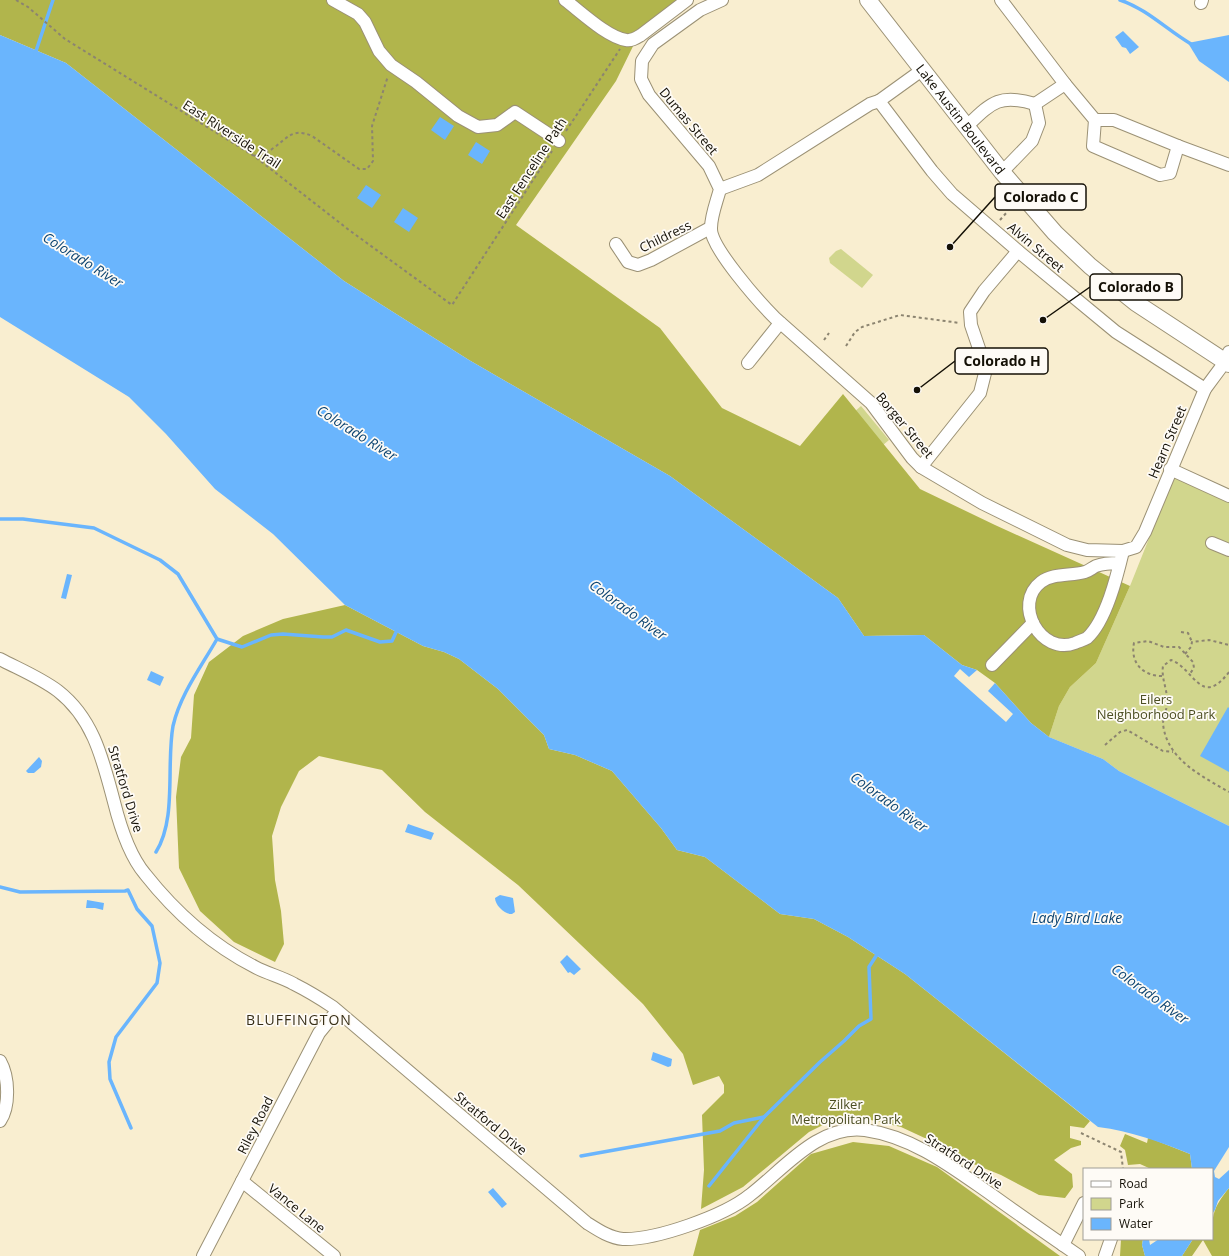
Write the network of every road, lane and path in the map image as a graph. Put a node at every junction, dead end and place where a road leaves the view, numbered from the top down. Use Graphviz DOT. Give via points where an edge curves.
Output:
graph roads {
  1 [pos="16,0"];
  2 [pos="333,0"];
  3 [pos="565,0"];
  4 [pos="687,0"];
  5 [pos="722,0"];
  6 [pos="868,0"];
  7 [pos="1000,0"];
  8 [pos="626,40"];
  9 [pos="391,65"];
  10 [pos="922,70"];
  11 [pos="1065,84"];
  12 [pos="879,101"];
  13 [pos="1035,104"];
  14 [pos="1095,120"];
  15 [pos="966,127"];
  16 [pos="559,141"];
  17 [pos="1178,146"];
  18 [pos="254,156"];
  19 [pos="1229,165"];
  20 [pos="1002,172"];
  21 [pos="720,189"];
  22 [pos="1008,211"];
  23 [pos="996,224"];
  24 [pos="710,228"];
  25 [pos="616,244"];
  26 [pos="1018,251"];
  27 [pos="452,305"];
  28 [pos="780,323"];
  29 [pos="971,325"];
  30 [pos="829,333"];
  31 [pos="824,340"];
  32 [pos="846,346"];
  33 [pos="1228,359"];
  34 [pos="748,363"];
  35 [pos="1205,389"];
  36 [pos="921,467"];
  37 [pos="1170,469"];
  38 [pos="1229,496"];
  39 [pos="1212,543"];
  40 [pos="1136,547"];
  41 [pos="1229,550"];
  42 [pos="1122,557"];
  43 [pos="1033,623"];
  44 [pos="1181,632"];
  45 [pos="1192,642"];
  46 [pos="1229,645"];
  47 [pos="1185,654"];
  48 [pos="0,659"];
  49 [pos="992,666"];
  50 [pos="1229,672"];
  51 [pos="1189,675"];
  52 [pos="1162,676"];
  53 [pos="1105,745"];
  54 [pos="1173,752"];
  55 [pos="1229,792"];
  56 [pos="337,1011"];
  57 [pos="0,1061"];
  58 [pos="0,1121"];
  59 [pos="1081,1133"];
  60 [pos="1123,1168"];
  61 [pos="242,1181"];
  62 [pos="1083,1205"];
  63 [pos="1111,1240"];
  64 [pos="1063,1245"];
  65 [pos="203,1256"];
  66 [pos="334,1256"];
  67 [pos="1079,1256"];
  68 [pos="1105,1256"];
  1 -- 18 [label="path, East Riverside Trail" via="65,39"];
  2 -- 9 [label="street" via="358,14 366,22 379,51"];
  3 -- 8 [label="street" via="599,26"];
  4 -- 8 [label="street" via="641,35"];
  5 -- 21 [label="street, Dumas Street" via="700,10 653,44 642,61 641,79 649,95 709,166"];
  6 -- 10 [label="main road, Lake Austin Boulevard"];
  7 -- 11 [label="street"];
  8 -- 16 [label="path, East Fenceline Path"];
  9 -- 16 [label="street" via="458,116 478,127 497,125 515,112"];
  9 -- 18 [label="path" via="372,126 373,161 368,169 359,169 303,132 290,135 271,150"];
  10 -- 12 [label="street"];
  10 -- 15 [label="main road, Lake Austin Boulevard"];
  11 -- 13 [label="street"];
  11 -- 14 [label="street"];
  12 -- 21 [label="street" via="870,104 758,175"];
  12 -- 26 [label="street, Alvin Street" via="932,172 952,194"];
  13 -- 15 [label="street" via="1018,99 997,102 988,106"];
  13 -- 20 [label="street" via="1039,123 1032,141"];
  14 -- 17 [label="street" via="1114,120"];
  14 -- 17 [label="street" via="1093,146 1160,175 1170,173"];
  15 -- 20 [label="main road, Lake Austin Boulevard"];
  16 -- 27 [label="path, East Fenceline Path"];
  17 -- 19 [label="street"];
  18 -- 27 [label="path, East Riverside Trail" via="349,230"];
  20 -- 33 [label="main road, Lake Austin Boulevard" via="1055,233 1090,266 1136,303"];
  21 -- 24 [label="street"];
  22 -- 23 [label="path"];
  24 -- 25 [label="street, Childress" via="651,260 638,264 628,262"];
  24 -- 28 [label="street, Borger Street" via="715,244 760,303"];
  26 -- 29 [label="street" via="976,302 970,312"];
  26 -- 35 [label="street, Alvin Street" via="1116,332"];
  28 -- 34 [label="street"];
  28 -- 36 [label="street, Borger Street" via="871,404"];
  29 -- 32 [label="path" via="900,315 862,327 855,332"];
  29 -- 36 [label="street" via="986,369 980,393"];
  30 -- 31 [label="path"];
  33 -- 35 [label="street, Hearn Street"];
  35 -- 37 [label="street, Hearn Street"];
  36 -- 42 [label="street, Borger Street" via="982,503 1067,545"];
  37 -- 38 [label="street"];
  37 -- 40 [label="street, Hearn Street" via="1145,532"];
  39 -- 41 [label="street"];
  40 -- 42 [label="street, Borger Street"];
  42 -- 43 [label="street" via="1086,572 1056,576 1041,582 1030,594 1029,605"];
  42 -- 43 [label="street" via="1103,615 1086,638 1068,645 1059,645 1043,638"];
  43 -- 49 [label="street"];
  44 -- 45 [label="path" via="1188,633"];
  45 -- 46 [label="path" via="1209,640"];
  45 -- 47 [label="path"];
  47 -- 51 [label="path" via="1192,658 1194,664"];
  47 -- 52 [label="path" via="1179,647 1164,648 1148,641 1134,643 1133,649 1139,668 1147,674"];
  48 -- 56 [label="street, Stratford Drive" via="58,691 86,722 96,740 119,821 130,846 144,872 163,895 208,937 234,955 317,996"];
  50 -- 51 [label="path" via="1223,680 1205,687"];
  51 -- 52 [label="path" via="1180,663 1171,660 1164,666"];
  52 -- 54 [label="path" via="1168,703 1163,723 1167,741"];
  53 -- 54 [label="path" via="1120,732 1127,730 1163,751"];
  54 -- 55 [label="path" via="1193,770"];
  56 -- 61 [label="street, Riley Road" via="319,1034"];
  56 -- 64 [label="street, Stratford Drive" via="587,1223 605,1234 622,1239 643,1237 709,1217 749,1196 820,1138 841,1132 863,1130 909,1142 938,1158"];
  57 -- 58 [label="street" via="7,1088 4,1115"];
  59 -- 60 [label="path" via="1121,1152"];
  61 -- 65 [label="street, Riley Road"];
  61 -- 66 [label="street, Vance Lane"];
  62 -- 64 [label="street"];
  63 -- 68 [label="street"];
  64 -- 67 [label="street, Stratford Drive"];
}
